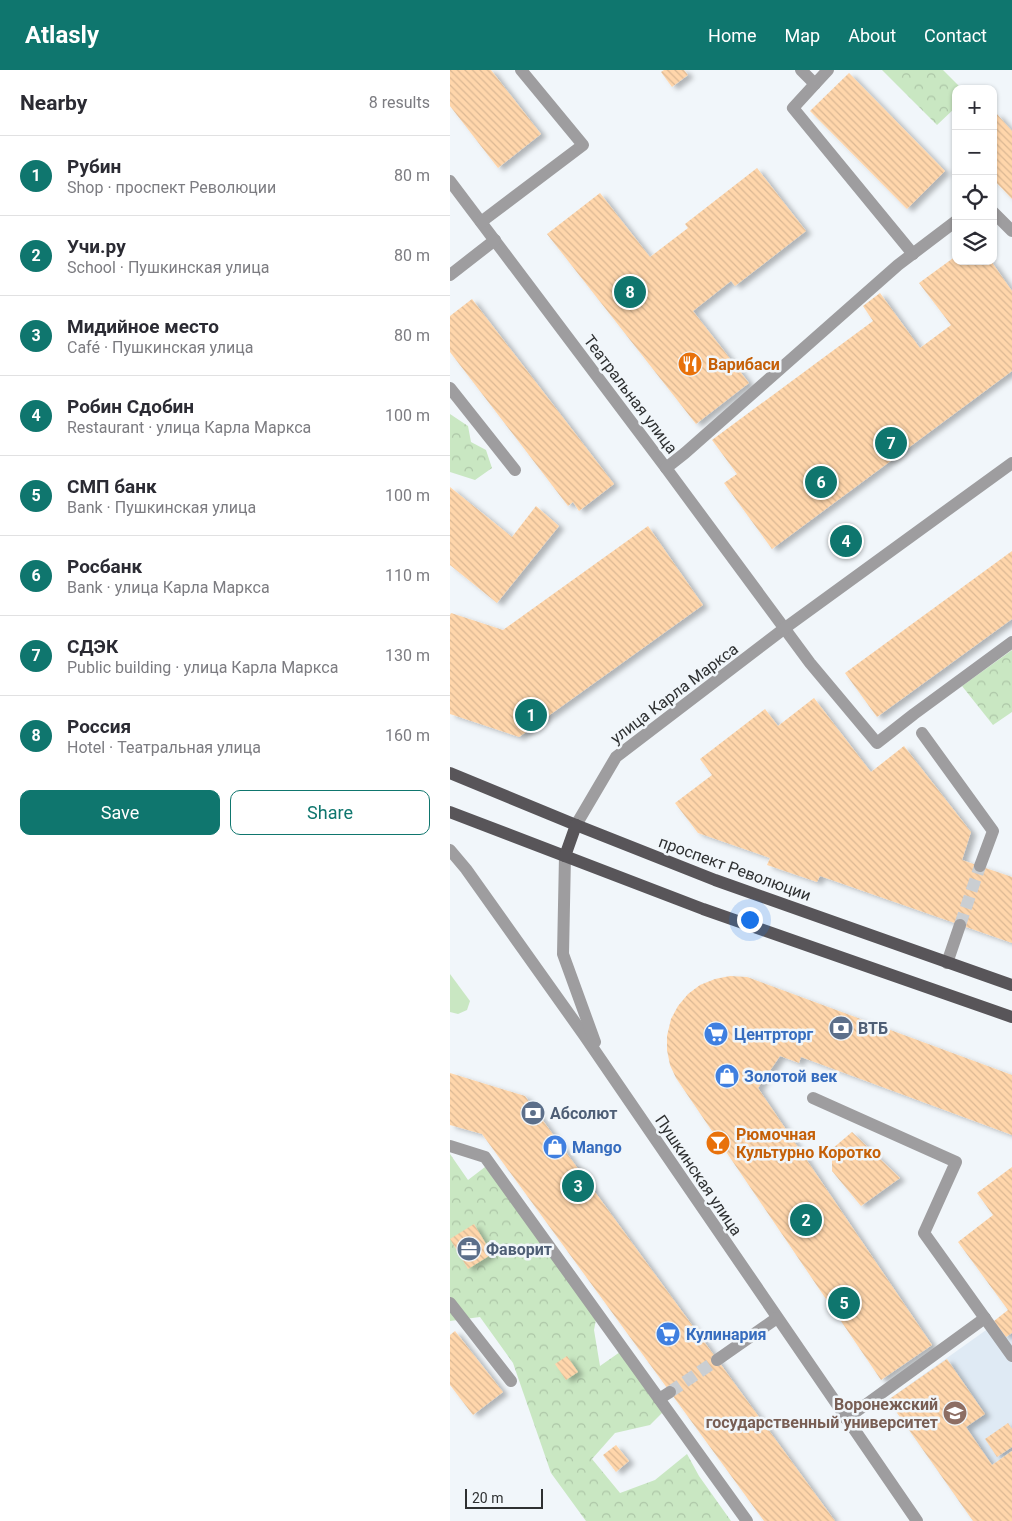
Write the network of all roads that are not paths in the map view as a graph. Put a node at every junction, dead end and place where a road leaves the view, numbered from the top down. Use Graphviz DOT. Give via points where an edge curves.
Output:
graph roads {
  1 [pos="521,70"];
  2 [pos="801,70"];
  3 [pos="828,70"];
  4 [pos="815,84"];
  5 [pos="450,182"];
  6 [pos="997,216"];
  7 [pos="481,222"];
  8 [pos="952,224"];
  9 [pos="1012,231"];
  10 [pos="495,240"];
  11 [pos="913,254"];
  12 [pos="450,274"];
  13 [pos="450,388"];
  14 [pos="1012,463"];
  15 [pos="666,468"];
  16 [pos="515,470"];
  17 [pos="786,628"];
  18 [pos="1012,642"];
  19 [pos="922,734"];
  20 [pos="450,773"];
  21 [pos="450,812"];
  22 [pos="576,825"];
  23 [pos="450,850"];
  24 [pos="565,856"];
  25 [pos="980,866"];
  26 [pos="960,925"];
  27 [pos="946,963"];
  28 [pos="1012,985"];
  29 [pos="1012,1017"];
  30 [pos="602,1061"];
  31 [pos="813,1098"];
  32 [pos="450,1146"];
  33 [pos="450,1303"];
  34 [pos="777,1318"];
  35 [pos="985,1318"];
  36 [pos="1012,1356"];
  37 [pos="717,1360"];
  38 [pos="511,1381"];
  39 [pos="846,1419"];
  40 [pos="747,1521"];
  41 [pos="917,1521"];
  1 -- 7 [label="street" via="583,145"];
  2 -- 4 [label="street"];
  3 -- 4 [label="street"];
  4 -- 11 [label="street" via="793,108"];
  5 -- 7 [label="street, Театральная улица"];
  6 -- 9 [label="street"];
  7 -- 10 [label="street, Театральная улица"];
  8 -- 11 [label="street"];
  10 -- 12 [label="street"];
  10 -- 15 [label="street, Театральная улица"];
  11 -- 15 [label="street"];
  13 -- 16 [label="street"];
  14 -- 17 [label="street, улица Карла Маркса"];
  15 -- 17 [label="street, Театральная улица"];
  17 -- 18 [label="street, Театральная улица" via="810,663 877,743"];
  17 -- 22 [label="street, улица Карла Маркса" via="616,757"];
  19 -- 25 [label="street" via="993,831"];
  20 -- 22 [label="main road, проспект Революции"];
  21 -- 24 [label="main road"];
  22 -- 24 [label="main road, улица Карла Маркса"];
  22 -- 27 [label="main road, проспект Революции" via="715,880"];
  23 -- 30 [label="street, Пушкинская улица"];
  24 -- 29 [label="main road" via="703,909"];
  24 -- 30 [label="street, улица Карла Маркса" via="563,954"];
  26 -- 27 [label="street"];
  27 -- 28 [label="main road, проспект Революции"];
  30 -- 34 [label="street, Пушкинская улица"];
  31 -- 35 [label="street" via="956,1162 924,1233"];
  32 -- 40 [label="street" via="485,1157 665,1396"];
  33 -- 38 [label="street"];
  34 -- 37 [label="street"];
  34 -- 39 [label="street, Пушкинская улица"];
  35 -- 36 [label="street"];
  35 -- 39 [label="street"];
  39 -- 41 [label="street, Пушкинская улица"];
}
